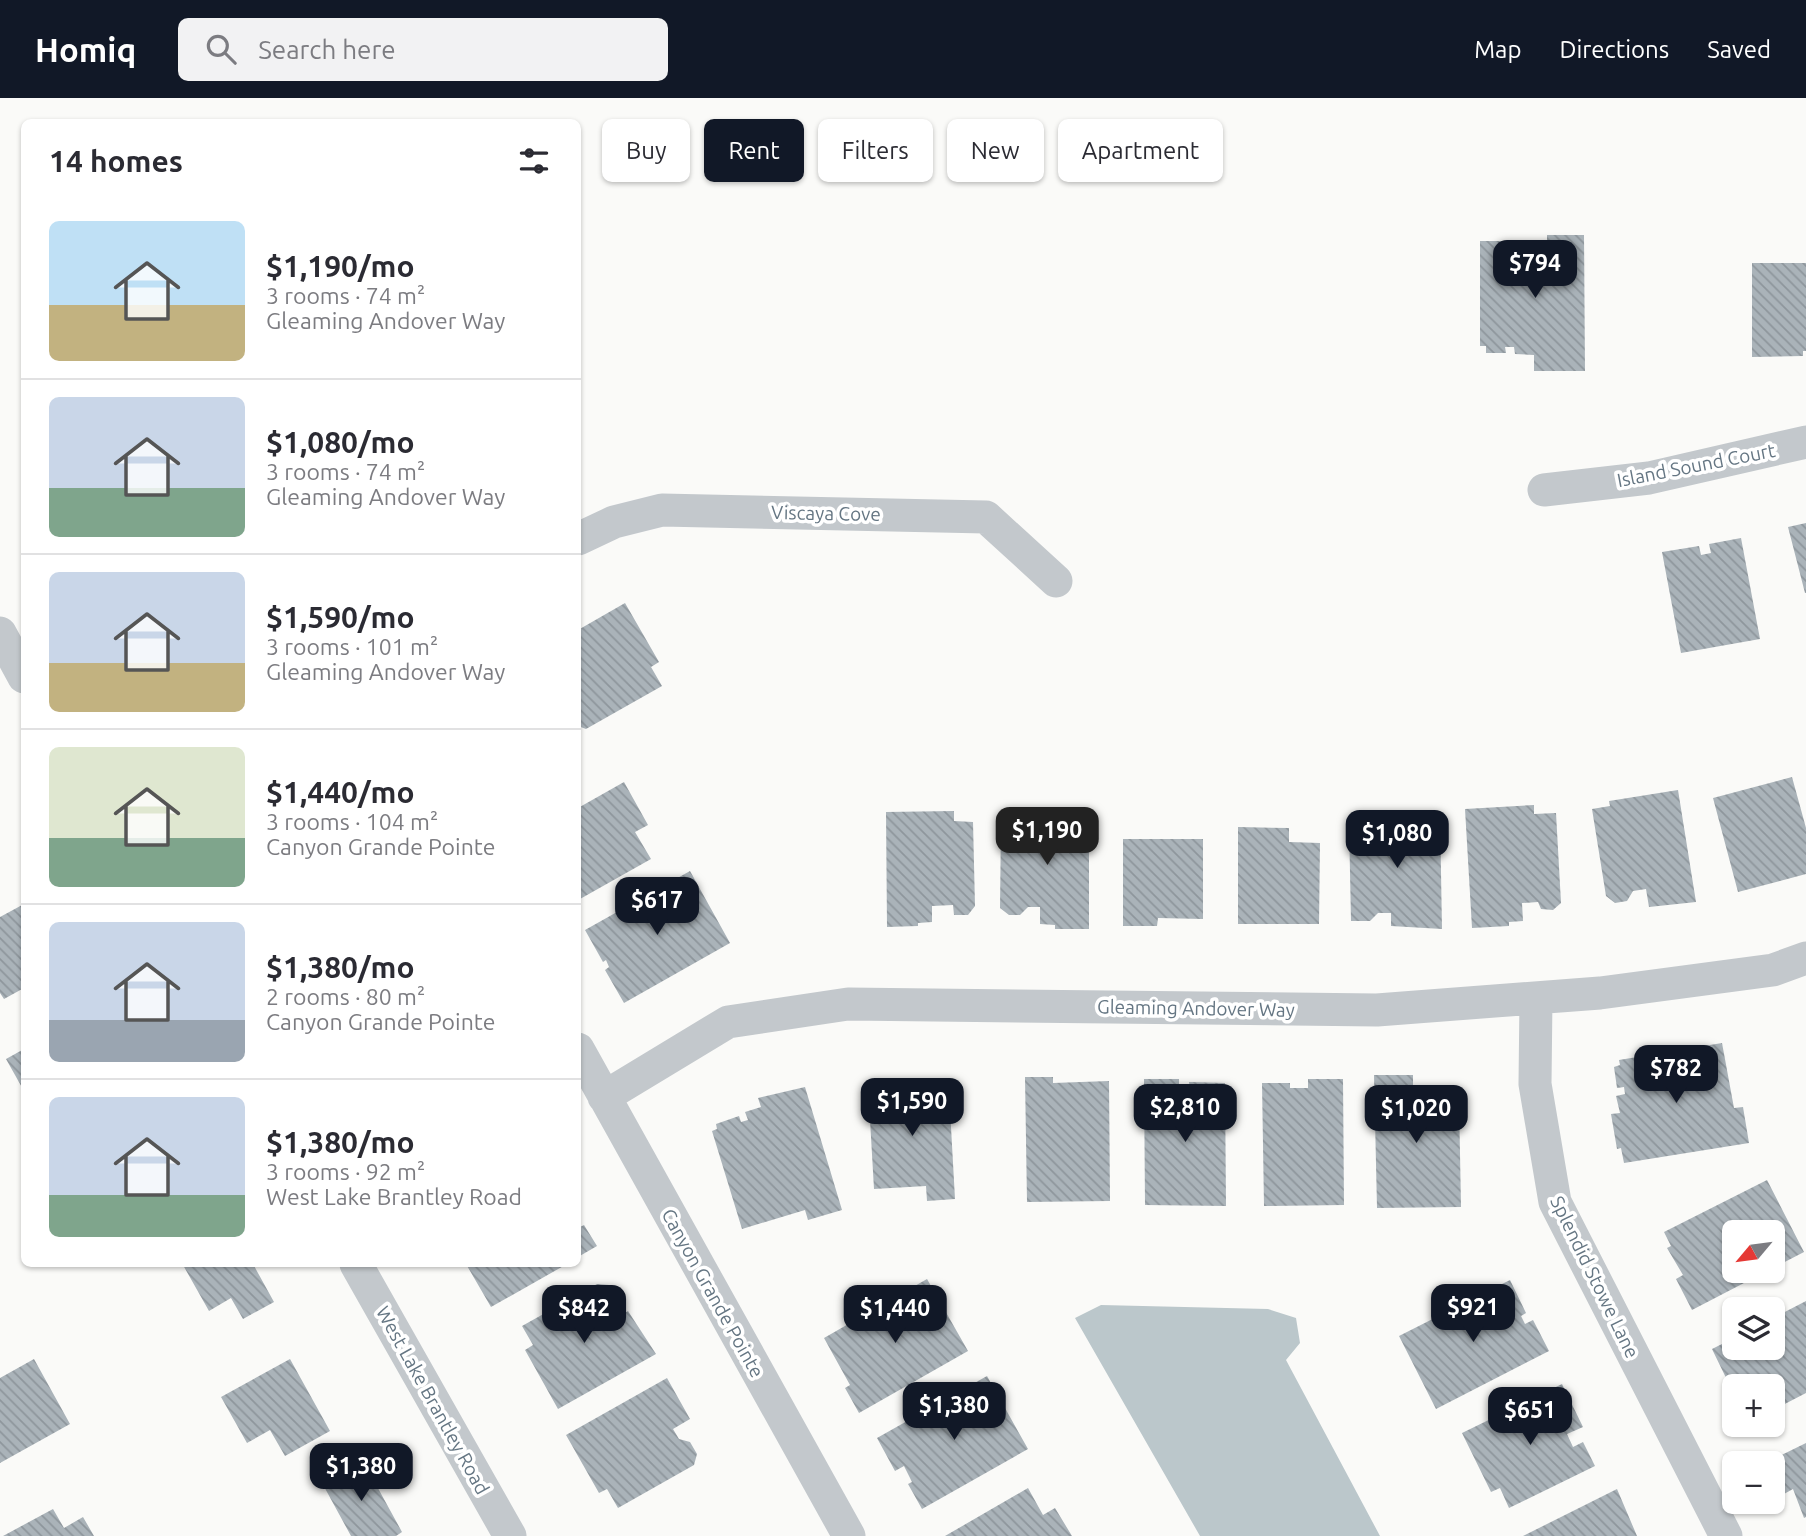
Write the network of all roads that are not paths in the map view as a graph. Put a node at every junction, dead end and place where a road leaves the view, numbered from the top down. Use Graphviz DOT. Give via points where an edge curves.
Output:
graph roads {
  1 [pos="1806,442"];
  2 [pos="1545,490"];
  3 [pos="581,538"];
  4 [pos="1056,581"];
  5 [pos="0,633"];
  6 [pos="21,672"];
  7 [pos="1806,958"];
  8 [pos="1536,998"];
  9 [pos="581,1055"];
  10 [pos="604,1097"];
  11 [pos="358,1267"];
  12 [pos="510,1536"];
  13 [pos="849,1536"];
  14 [pos="1726,1536"];
  1 -- 2 [label="street, Island Sound Court" via="1649,478"];
  3 -- 4 [label="street, Viscaya Cove" via="614,522 662,510 986,517"];
  5 -- 6 [label="street"];
  7 -- 8 [label="street, Gleaming Andover Way" via="1773,970"];
  8 -- 10 [label="street, Gleaming Andover Way" via="1377,1010 848,1004 728,1022"];
  8 -- 14 [label="street, Splendid Stowe Lane" via="1535,1084 1555,1202"];
  9 -- 10 [label="street, Canyon Grande Pointe"];
  10 -- 13 [label="street, Canyon Grande Pointe"];
  11 -- 12 [label="street, West Lake Brantley Road"];
}
